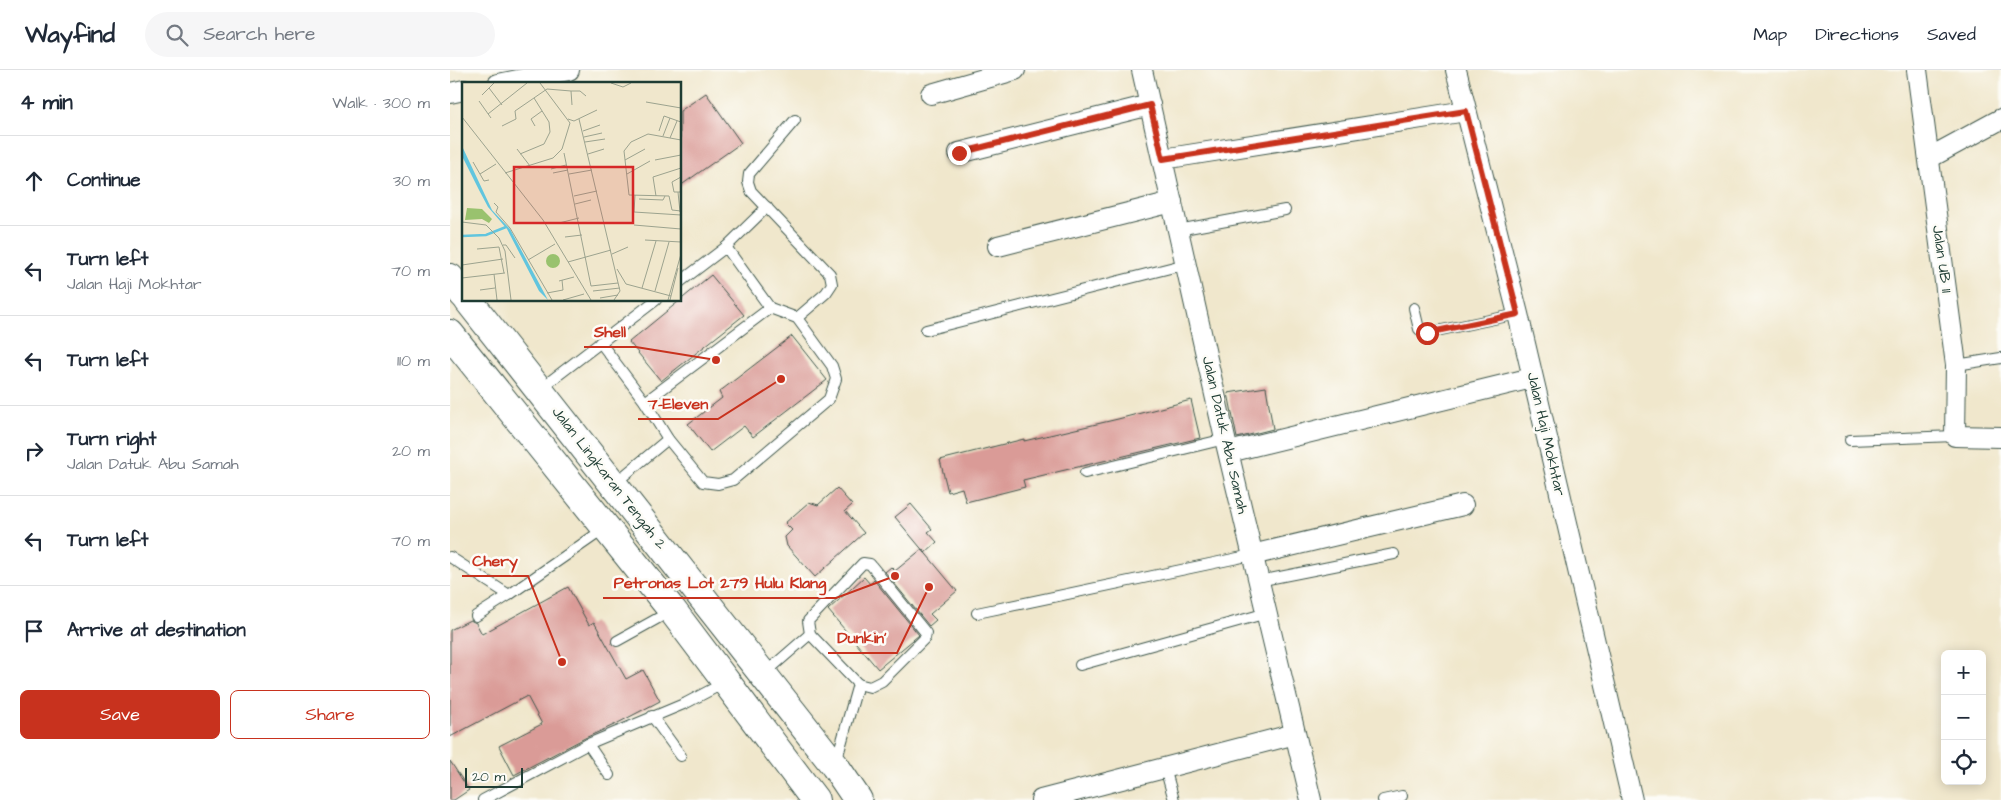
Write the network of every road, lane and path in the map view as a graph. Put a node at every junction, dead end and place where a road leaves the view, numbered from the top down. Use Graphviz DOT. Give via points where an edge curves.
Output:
graph roads {
  1 [pos="569,70"];
  2 [pos="1015,70"];
  3 [pos="1142,70"];
  4 [pos="1456,70"];
  5 [pos="1917,70"];
  6 [pos="508,82"];
  7 [pos="931,94"];
  8 [pos="1150,105"];
  9 [pos="1466,111"];
  10 [pos="2001,119"];
  11 [pos="795,120"];
  12 [pos="959,153"];
  13 [pos="1929,158"];
  14 [pos="1163,159"];
  15 [pos="1172,202"];
  16 [pos="767,207"];
  17 [pos="1285,210"];
  18 [pos="1178,230"];
  19 [pos="998,246"];
  20 [pos="726,247"];
  21 [pos="1186,264"];
  22 [pos="450,278"];
  23 [pos="681,281"];
  24 [pos="462,292"];
  25 [pos="469,301"];
  26 [pos="655,301"];
  27 [pos="770,308"];
  28 [pos="1414,308"];
  29 [pos="1518,314"];
  30 [pos="797,318"];
  31 [pos="926,330"];
  32 [pos="450,334"];
  33 [pos="600,342"];
  34 [pos="2001,358"];
  35 [pos="1956,365"];
  36 [pos="1532,378"];
  37 [pos="540,390"];
  38 [pos="645,402"];
  39 [pos="1962,436"];
  40 [pos="2001,437"];
  41 [pos="668,439"];
  42 [pos="1850,440"];
  43 [pos="1227,446"];
  44 [pos="1085,473"];
  45 [pos="614,484"];
  46 [pos="1462,505"];
  47 [pos="606,528"];
  48 [pos="1394,554"];
  49 [pos="1252,555"];
  50 [pos="450,557"];
  51 [pos="1259,581"];
  52 [pos="509,595"];
  53 [pos="672,610"];
  54 [pos="977,613"];
  55 [pos="1267,613"];
  56 [pos="476,616"];
  57 [pos="810,634"];
  58 [pos="617,641"];
  59 [pos="1080,665"];
  60 [pos="763,674"];
  61 [pos="725,682"];
  62 [pos="858,684"];
  63 [pos="652,716"];
  64 [pos="1295,734"];
  65 [pos="588,744"];
  66 [pos="681,756"];
  67 [pos="835,766"];
  68 [pos="1165,768"];
  69 [pos="609,775"];
  70 [pos="1402,796"];
  71 [pos="483,800"];
  72 [pos="814,800"];
  73 [pos="858,800"];
  74 [pos="1041,800"];
  75 [pos="1174,800"];
  76 [pos="1311,800"];
  77 [pos="1383,800"];
  78 [pos="1632,800"];
  1 -- 6 [label="street"];
  2 -- 7 [label="street"];
  3 -- 8 [label="street, Jalan Datuk Abu Samah"];
  4 -- 9 [label="street, Jalan Haji Mokhtar"];
  5 -- 13 [label="street, Jalan UB 11"];
  8 -- 12 [label="street"];
  8 -- 14 [label="street, Jalan Datuk Abu Samah"];
  9 -- 14 [label="street"];
  9 -- 29 [label="street, Jalan Haji Mokhtar"];
  10 -- 13 [label="street"];
  11 -- 16 [label="lane" via="749,174 751,191"];
  13 -- 35 [label="street, Jalan UB 11"];
  14 -- 15 [label="street, Jalan Datuk Abu Samah"];
  15 -- 18 [label="street, Jalan Datuk Abu Samah"];
  15 -- 19 [label="street"];
  16 -- 20 [label="lane"];
  16 -- 30 [label="lane" via="830,274 832,284 826,293"];
  17 -- 18 [label="lane"];
  18 -- 21 [label="street, Jalan Datuk Abu Samah"];
  20 -- 23 [label="lane"];
  20 -- 27 [label="lane"];
  21 -- 31 [label="lane"];
  21 -- 43 [label="street, Jalan Datuk Abu Samah"];
  22 -- 24 [label="highway"];
  25 -- 37 [label="highway, Jalan Lingkaran Tengah 2"];
  26 -- 33 [label="lane"];
  27 -- 30 [label="lane"];
  27 -- 38 [label="lane"];
  28 -- 29 [label="lane" via="1419,329 1427,333"];
  29 -- 36 [label="street, Jalan Haji Mokhtar"];
  30 -- 41 [label="lane" via="832,366 836,379 828,399 733,480 718,484 703,482"];
  32 -- 47 [label="highway"];
  33 -- 37 [label="lane"];
  33 -- 38 [label="lane"];
  34 -- 35 [label="lane"];
  35 -- 39 [label="street, Jalan UB 11"];
  36 -- 43 [label="street"];
  36 -- 78 [label="street, Jalan Haji Mokhtar"];
  37 -- 45 [label="highway, Jalan Lingkaran Tengah 2"];
  38 -- 41 [label="lane"];
  39 -- 40 [label="street"];
  39 -- 42 [label="lane"];
  41 -- 45 [label="lane"];
  43 -- 44 [label="lane"];
  43 -- 49 [label="street, Jalan Datuk Abu Samah"];
  45 -- 60 [label="highway, Jalan Lingkaran Tengah 2"];
  46 -- 49 [label="street"];
  47 -- 52 [label="lane"];
  47 -- 53 [label="highway"];
  48 -- 51 [label="lane"];
  49 -- 51 [label="street, Jalan Datuk Abu Samah"];
  49 -- 54 [label="lane"];
  50 -- 52 [label="lane"];
  51 -- 55 [label="street, Jalan Datuk Abu Samah"];
  52 -- 56 [label="lane"];
  53 -- 58 [label="lane"];
  53 -- 61 [label="highway"];
  55 -- 59 [label="lane"];
  55 -- 64 [label="street, Jalan Datuk Abu Samah"];
  57 -- 60 [label="lane"];
  57 -- 62 [label="lane"];
  57 -- 62 [label="lane" via="808,620 862,563 870,564 926,633 925,638 882,681 870,687"];
  60 -- 67 [label="highway, Jalan Lingkaran Tengah 2"];
  61 -- 63 [label="lane" via="686,703"];
  61 -- 72 [label="highway"];
  62 -- 67 [label="lane"];
  63 -- 65 [label="lane"];
  63 -- 66 [label="lane"];
  64 -- 68 [label="street"];
  64 -- 76 [label="street, Jalan Datuk Abu Samah"];
  65 -- 69 [label="lane"];
  65 -- 71 [label="lane"];
  67 -- 73 [label="highway, Jalan Lingkaran Tengah 2"];
  68 -- 74 [label="street"];
  68 -- 75 [label="lane"];
  70 -- 77 [label="lane"];
}
